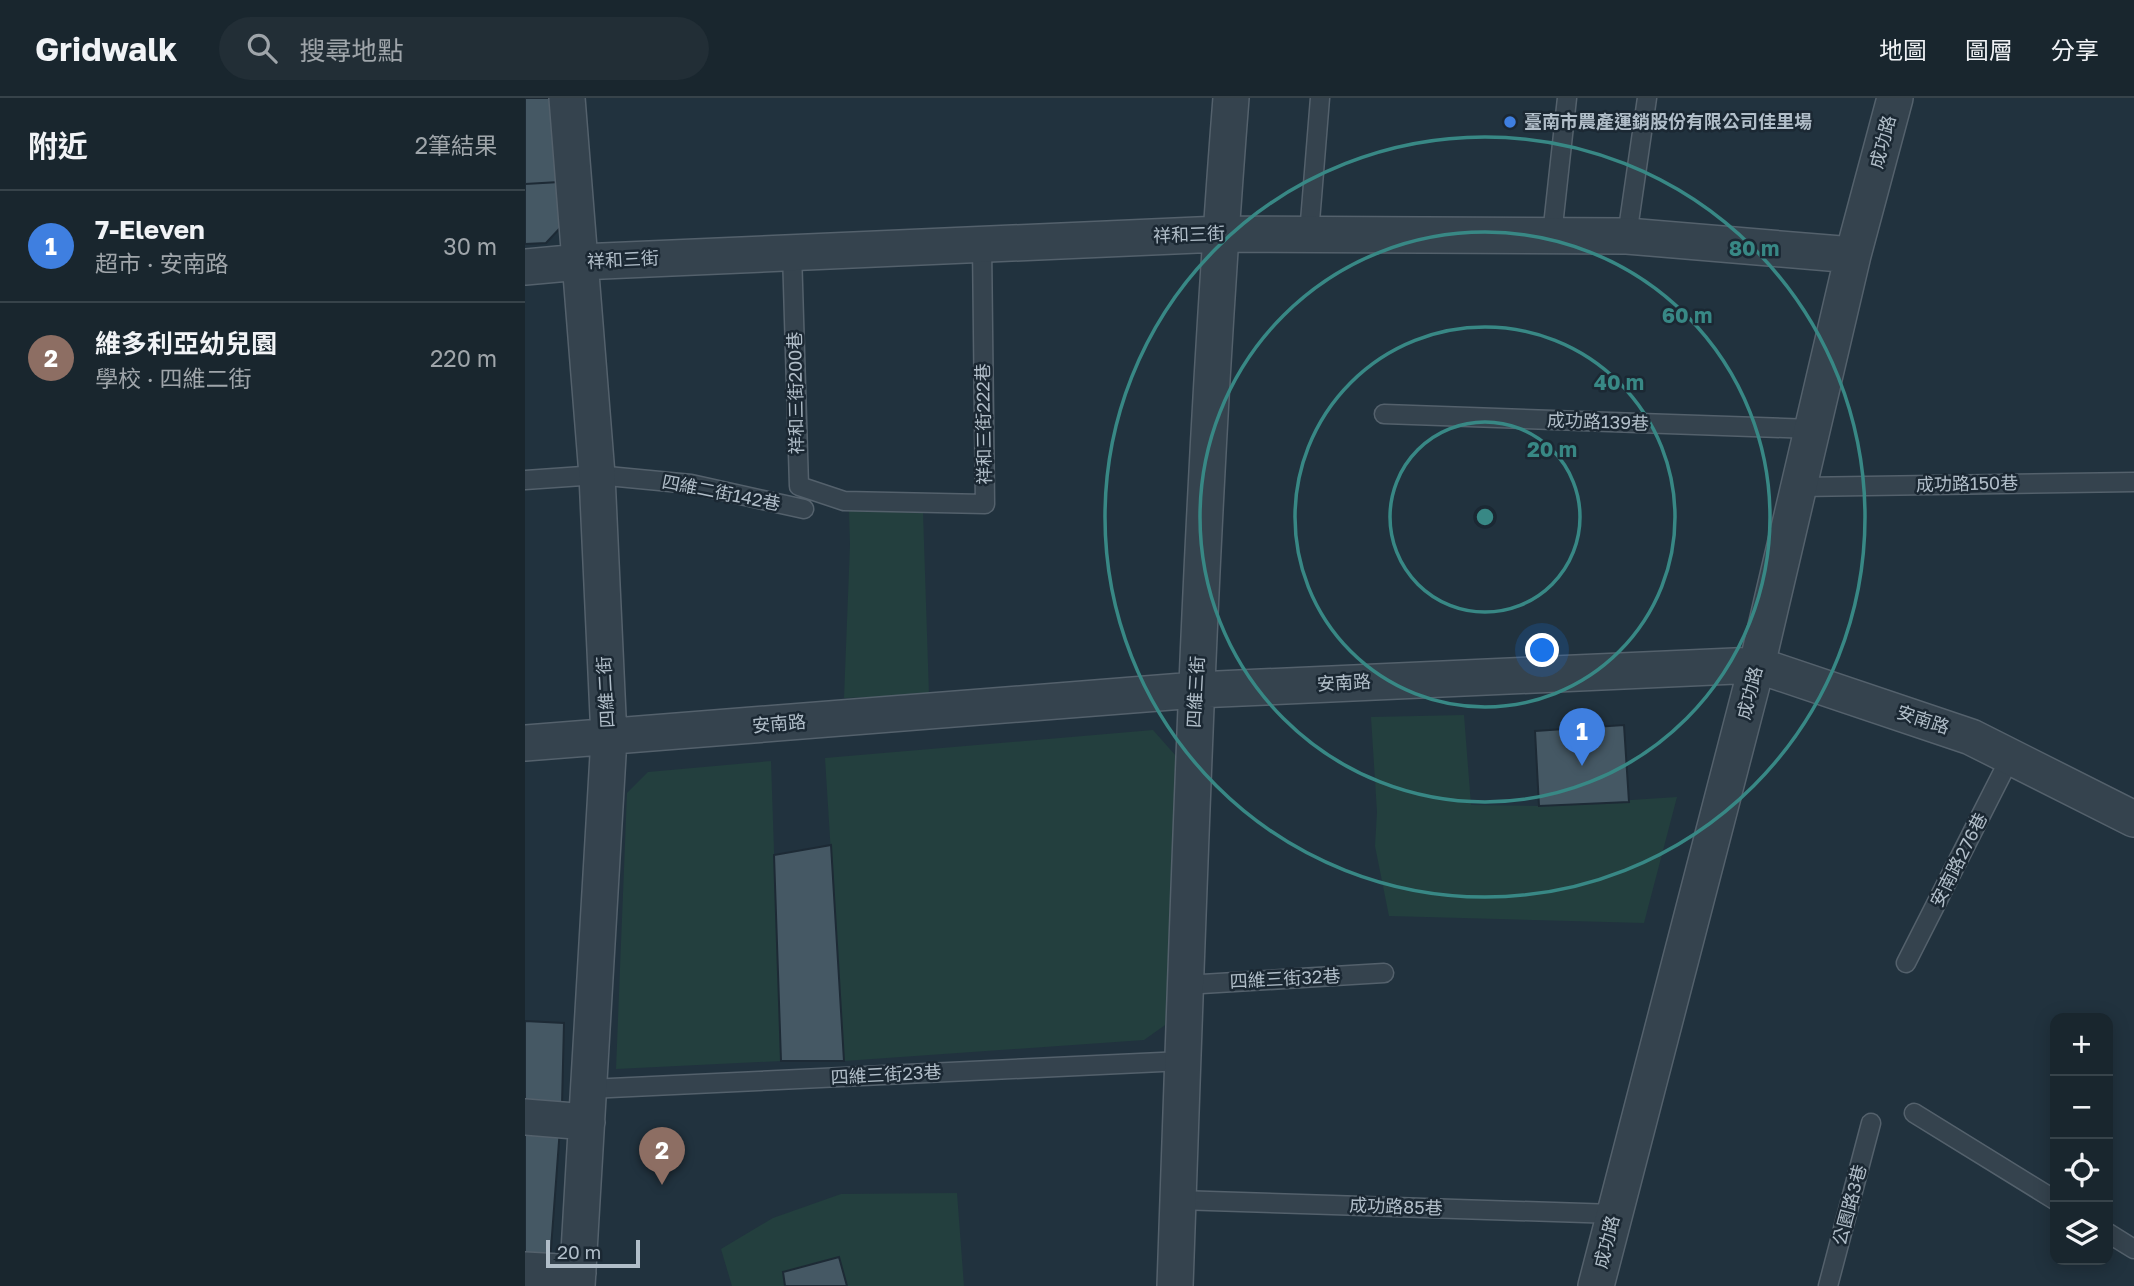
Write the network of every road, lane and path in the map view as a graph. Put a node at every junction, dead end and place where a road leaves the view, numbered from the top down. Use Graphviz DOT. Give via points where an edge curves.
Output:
graph roads {
  1 [pos="567,98"];
  2 [pos="1231,98"];
  3 [pos="1320,98"];
  4 [pos="1567,98"];
  5 [pos="1647,98"];
  6 [pos="1895,98"];
  7 [pos="1220,234"];
  8 [pos="1309,234"];
  9 [pos="1552,235"];
  10 [pos="1627,236"];
  11 [pos="982,244"];
  12 [pos="792,253"];
  13 [pos="1853,255"];
  14 [pos="580,262"];
  15 [pos="525,267"];
  16 [pos="1384,414"];
  17 [pos="1812,429"];
  18 [pos="597,475"];
  19 [pos="525,480"];
  20 [pos="2134,482"];
  21 [pos="1799,487"];
  22 [pos="844,501"];
  23 [pos="804,509"];
  24 [pos="1757,665"];
  25 [pos="1196,690"];
  26 [pos="609,738"];
  27 [pos="525,743"];
  28 [pos="2011,756"];
  29 [pos="2134,818"];
  30 [pos="1906,964"];
  31 [pos="1384,973"];
  32 [pos="1185,985"];
  33 [pos="1183,1061"];
  34 [pos="588,1105"];
  35 [pos="1915,1113"];
  36 [pos="525,1117"];
  37 [pos="1871,1124"];
  38 [pos="2050,1197"];
  39 [pos="1178,1200"];
  40 [pos="1615,1214"];
  41 [pos="2113,1236"];
  42 [pos="2134,1249"];
  43 [pos="525,1270"];
  44 [pos="577,1280"];
  45 [pos="1175,1286"];
  46 [pos="1596,1286"];
  47 [pos="1828,1286"];
  1 -- 14 [label="street, 四維二街"];
  2 -- 7 [label="street, 四維三街"];
  3 -- 8 [label="lane"];
  4 -- 9 [label="lane"];
  5 -- 10 [label="lane"];
  6 -- 13 [label="street, 成功路"];
  7 -- 8 [label="street, 祥和三街"];
  7 -- 11 [label="street, 祥和三街"];
  7 -- 25 [label="street, 四維三街"];
  8 -- 9 [label="street, 祥和三街"];
  9 -- 10 [label="street, 祥和三街"];
  10 -- 13 [label="street, 祥和三街"];
  11 -- 12 [label="street, 祥和三街"];
  11 -- 22 [label="lane, 祥和三街222巷" via="985,504"];
  12 -- 14 [label="street, 祥和三街"];
  12 -- 22 [label="lane, 祥和三街200巷" via="799,486"];
  13 -- 17 [label="street, 成功路"];
  14 -- 15 [label="street, 祥和三街"];
  14 -- 18 [label="street, 四維二街"];
  16 -- 17 [label="lane, 成功路139巷"];
  17 -- 21 [label="street, 成功路"];
  18 -- 19 [label="lane, 四維二街142巷"];
  18 -- 23 [label="lane, 四維二街142巷" via="691,484"];
  18 -- 26 [label="street, 四維二街"];
  20 -- 21 [label="lane, 成功路150巷"];
  21 -- 24 [label="street, 成功路"];
  24 -- 25 [label="street, 安南路"];
  24 -- 28 [label="street, 安南路" via="1972,737"];
  24 -- 40 [label="street, 成功路"];
  25 -- 26 [label="street, 安南路"];
  25 -- 32 [label="street, 四維三街"];
  26 -- 27 [label="street, 安南路"];
  26 -- 34 [label="street, 四維二街"];
  28 -- 29 [label="street, 安南路"];
  28 -- 30 [label="lane, 安南路276巷"];
  31 -- 32 [label="lane, 四維三街32巷"];
  32 -- 33 [label="street, 四維三街"];
  33 -- 34 [label="lane, 四維三街23巷"];
  33 -- 39 [label="street, 四維三街"];
  34 -- 36 [label="street"];
  34 -- 44 [label="street, 四維二街"];
  35 -- 38 [label="lane"];
  37 -- 47 [label="lane, 公園路3巷"];
  39 -- 40 [label="lane, 成功路85巷"];
  39 -- 45 [label="street, 四維三街"];
  40 -- 46 [label="street, 成功路"];
  41 -- 42 [label="lane"];
  43 -- 44 [label="street"];
}
